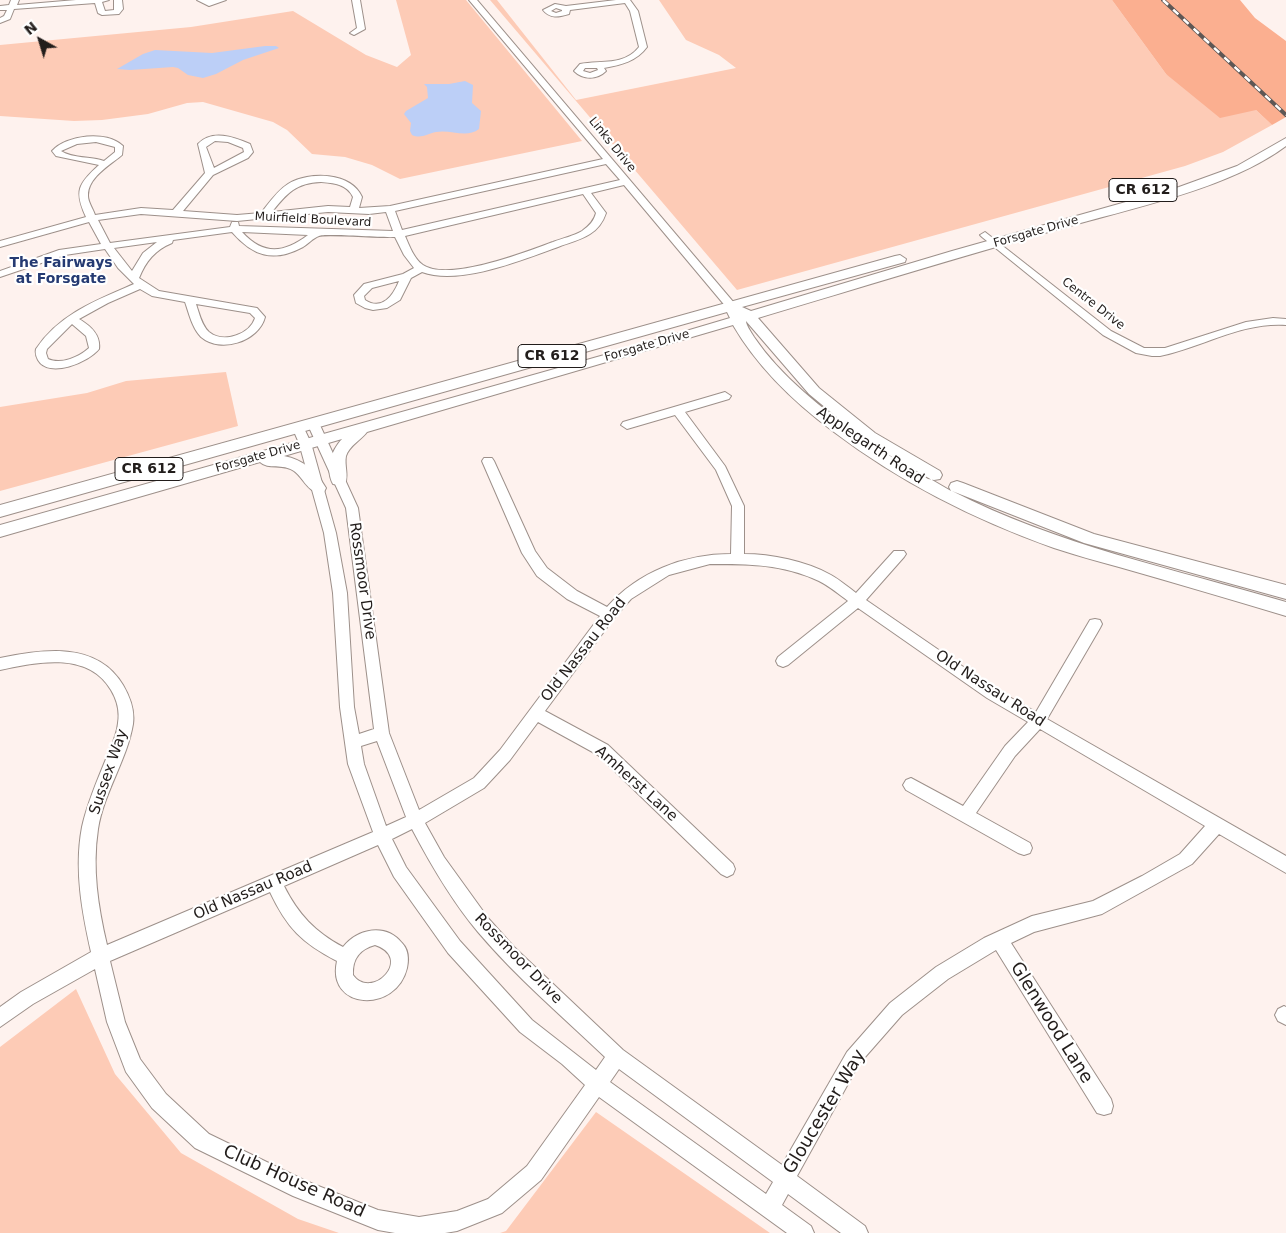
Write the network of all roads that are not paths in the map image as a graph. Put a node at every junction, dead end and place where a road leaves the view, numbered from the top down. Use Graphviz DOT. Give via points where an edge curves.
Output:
graph roads {
  1 [pos="98,0"];
  2 [pos="105,0"];
  3 [pos="118,0"];
  4 [pos="201,0"];
  5 [pos="222,0"];
  6 [pos="356,0"];
  7 [pos="473,0"];
  8 [pos="626,1"];
  9 [pos="13,3"];
  10 [pos="0,8"];
  11 [pos="566,8"];
  12 [pos="0,21"];
  13 [pos="354,33"];
  14 [pos="600,67"];
  15 [pos="1286,134"];
  16 [pos="1286,141"];
  17 [pos="607,161"];
  18 [pos="105,165"];
  19 [pos="210,173"];
  20 [pos="625,182"];
  21 [pos="585,190"];
  22 [pos="390,209"];
  23 [pos="354,210"];
  24 [pos="175,214"];
  25 [pos="264,215"];
  26 [pos="93,218"];
  27 [pos="237,218"];
  28 [pos="234,229"];
  29 [pos="317,232"];
  30 [pos="187,234"];
  31 [pos="398,234"];
  32 [pos="991,239"];
  33 [pos="0,244"];
  34 [pos="108,245"];
  35 [pos="422,268"];
  36 [pos="0,274"];
  37 [pos="407,276"];
  38 [pos="138,282"];
  39 [pos="189,300"];
  40 [pos="739,314"];
  41 [pos="70,319"];
  42 [pos="1286,322"];
  43 [pos="755,349"];
  44 [pos="626,353"];
  45 [pos="724,396"];
  46 [pos="678,410"];
  47 [pos="313,423"];
  48 [pos="627,425"];
  49 [pos="298,427"];
  50 [pos="365,427"];
  51 [pos="320,439"];
  52 [pos="305,443"];
  53 [pos="488,461"];
  54 [pos="215,470"];
  55 [pos="339,480"];
  56 [pos="318,488"];
  57 [pos="0,510"];
  58 [pos="0,532"];
  59 [pos="899,554"];
  60 [pos="737,557"];
  61 [pos="360,567"];
  62 [pos="336,569"];
  63 [pos="1286,592"];
  64 [pos="858,600"];
  65 [pos="1286,609"];
  66 [pos="609,614"];
  67 [pos="1094,624"];
  68 [pos="783,661"];
  69 [pos="0,664"];
  70 [pos="535,713"];
  71 [pos="1038,721"];
  72 [pos="382,733"];
  73 [pos="352,742"];
  74 [pos="911,785"];
  75 [pos="965,815"];
  76 [pos="415,820"];
  77 [pos="1217,825"];
  78 [pos="382,836"];
  79 [pos="1024,848"];
  80 [pos="1286,865"];
  81 [pos="727,869"];
  82 [pos="274,881"];
  83 [pos="999,940"];
  84 [pos="100,956"];
  85 [pos="346,957"];
  86 [pos="0,1018"];
  87 [pos="617,1056"];
  88 [pos="597,1084"];
  89 [pos="1104,1106"];
  90 [pos="785,1178"];
  91 [pos="769,1208"];
  92 [pos="804,1233"];
  93 [pos="858,1233"];
  1 -- 2 [label="street"];
  1 -- 3 [label="street" via="100,10 107,14 119,9"];
  1 -- 9 [label="street"];
  4 -- 5 [label="street" via="209,4"];
  6 -- 13 [label="street" via="360,29"];
  7 -- 17 [label="street, Links Drive"];
  8 -- 11 [label="street"];
  8 -- 14 [label="street" via="634,11 643,47 640,53 623,61 586,65 578,72 596,75 602,71"];
  9 -- 10 [label="street"];
  9 -- 12 [label="street" via="7,17"];
  15 -- 32 [label="main road, Forsgate Drive / CR 612" via="1228,164"];
  16 -- 32 [label="main road, Forsgate Drive / CR 612" via="1222,177 1176,192"];
  17 -- 20 [label="street, Links Drive"];
  17 -- 22 [label="street, Muirfield Boulevard"];
  18 -- 18 [label="street" via="119,153 120,146 77,140 56,151 62,157 98,160"];
  18 -- 26 [label="street" via="84,188 83,198"];
  19 -- 19 [label="street" via="245,156 249,152 247,146 224,137 202,144 201,150 210,164"];
  19 -- 24 [label="street"];
  20 -- 21 [label="street, Muirfield Boulevard"];
  20 -- 40 [label="street, Links Drive"];
  21 -- 31 [label="street, Muirfield Boulevard"];
  21 -- 35 [label="street" via="601,213 597,224 584,234 472,270 453,273"];
  22 -- 23 [label="street, Muirfield Boulevard"];
  22 -- 31 [label="street"];
  23 -- 25 [label="street, Muirfield Boulevard"];
  23 -- 25 [label="street" via="358,198 352,189 331,179 313,179 290,186"];
  24 -- 26 [label="street, Muirfield Boulevard" via="141,211"];
  24 -- 27 [label="street, Muirfield Boulevard"];
  25 -- 27 [label="street, Muirfield Boulevard"];
  26 -- 33 [label="street, Muirfield Boulevard"];
  26 -- 34 [label="street"];
  27 -- 28 [label="street"];
  28 -- 29 [label="street, Muirfield Boulevard"];
  28 -- 29 [label="street" via="250,245 272,252 298,247"];
  28 -- 30 [label="street, Muirfield Boulevard"];
  29 -- 31 [label="street, Muirfield Boulevard"];
  30 -- 34 [label="street, Muirfield Boulevard"];
  30 -- 38 [label="street" via="165,242 145,255"];
  31 -- 35 [label="street" via="412,259"];
  32 -- 40 [label="main road, Forsgate Drive / CR 612"];
  32 -- 40 [label="main road, Forsgate Drive / CR 612"];
  32 -- 42 [label="street, Centre Drive" via="1107,333 1140,351 1171,350 1257,323"];
  34 -- 36 [label="street, Muirfield Boulevard" via="55,254"];
  34 -- 38 [label="street" via="116,260"];
  35 -- 37 [label="street"];
  38 -- 39 [label="street" via="156,294"];
  38 -- 41 [label="street"];
  39 -- 39 [label="street" via="204,333 216,340 241,337 254,330 260,321 252,310"];
  40 -- 43 [label="main road, Applegarth Road"];
  40 -- 44 [label="main road, Forsgate Drive / CR 612"];
  40 -- 47 [label="main road, Forsgate Drive / CR 612"];
  40 -- 63 [label="main road, Applegarth Road" via="814,391 870,437 939,478 1090,539"];
  41 -- 41 [label="street" via="42,348 42,359 55,364 69,364 84,358 94,349 94,340 87,329"];
  43 -- 44 [label="main road" via="735,337 717,334 667,347"];
  43 -- 65 [label="main road, Applegarth Road" via="816,411 931,487 1062,544"];
  44 -- 50 [label="main road, Forsgate Drive / CR 612"];
  45 -- 46 [label="street"];
  46 -- 48 [label="street"];
  46 -- 60 [label="street" via="721,469 738,506"];
  47 -- 49 [label="main road, Forsgate Drive / CR 612"];
  47 -- 51 [label="street, Rossmoor Drive"];
  49 -- 52 [label="street, Rossmoor Drive"];
  49 -- 57 [label="main road, Forsgate Drive / CR 612"];
  50 -- 51 [label="main road, Forsgate Drive / CR 612"];
  50 -- 55 [label="main road" via="342,448 336,464"];
  51 -- 52 [label="main road, Forsgate Drive / CR 612"];
  51 -- 55 [label="street, Rossmoor Drive"];
  52 -- 54 [label="main road, Forsgate Drive / CR 612"];
  52 -- 56 [label="street, Rossmoor Drive"];
  53 -- 66 [label="street" via="529,553 542,572 572,595"];
  54 -- 56 [label="main road" via="288,460 302,468"];
  54 -- 58 [label="main road, Forsgate Drive / CR 612"];
  55 -- 61 [label="street, Rossmoor Drive" via="360,522 368,558"];
  56 -- 62 [label="street, Rossmoor Drive"];
  59 -- 64 [label="street"];
  60 -- 64 [label="street, Old Nassau Road" via="768,560 802,569 826,578"];
  60 -- 66 [label="street, Old Nassau Road" via="710,559 664,571 626,595"];
  61 -- 62 [label="street"];
  61 -- 72 [label="street, Rossmoor Drive"];
  62 -- 73 [label="street, Rossmoor Drive"];
  64 -- 68 [label="street"];
  64 -- 71 [label="street, Old Nassau Road" via="992,694"];
  66 -- 70 [label="street, Old Nassau Road"];
  67 -- 71 [label="street"];
  69 -- 84 [label="street, Sussex Way" via="36,656 85,661 111,677 124,699 126,722 123,735 90,828 87,866"];
  70 -- 76 [label="street, Old Nassau Road" via="505,755 479,783"];
  70 -- 81 [label="street, Amherst Lane" via="603,750"];
  71 -- 75 [label="street" via="1010,751"];
  71 -- 77 [label="street, Old Nassau Road"];
  72 -- 73 [label="street"];
  72 -- 76 [label="street, Rossmoor Drive"];
  73 -- 78 [label="street, Rossmoor Drive"];
  74 -- 75 [label="street"];
  75 -- 79 [label="street"];
  76 -- 78 [label="street, Old Nassau Road"];
  76 -- 87 [label="street, Rossmoor Drive" via="438,862 482,924 515,960"];
  77 -- 80 [label="street, Old Nassau Road"];
  77 -- 83 [label="street, Gloucester Way" via="1186,858 1148,881 1096,908 1032,924"];
  78 -- 82 [label="street, Old Nassau Road"];
  78 -- 88 [label="street, Rossmoor Drive" via="400,872 454,947 526,1026"];
  82 -- 84 [label="street, Old Nassau Road"];
  82 -- 85 [label="street" via="299,928 320,944"];
  83 -- 89 [label="street, Glenwood Lane"];
  83 -- 90 [label="street, Gloucester Way" via="942,973 896,1010 853,1058"];
  84 -- 86 [label="street, Old Nassau Road" via="27,998"];
  84 -- 88 [label="street, Club House Road" via="116,1022 133,1065 159,1101 202,1141 300,1188 378,1220 419,1227 457,1221 495,1206 534,1173"];
  87 -- 88 [label="street, Club House Road"];
  87 -- 90 [label="street, Rossmoor Drive"];
  88 -- 91 [label="street, Rossmoor Drive"];
  90 -- 91 [label="street, Gloucester Way"];
  90 -- 93 [label="street, Rossmoor Drive"];
  91 -- 92 [label="street, Rossmoor Drive"];
}
